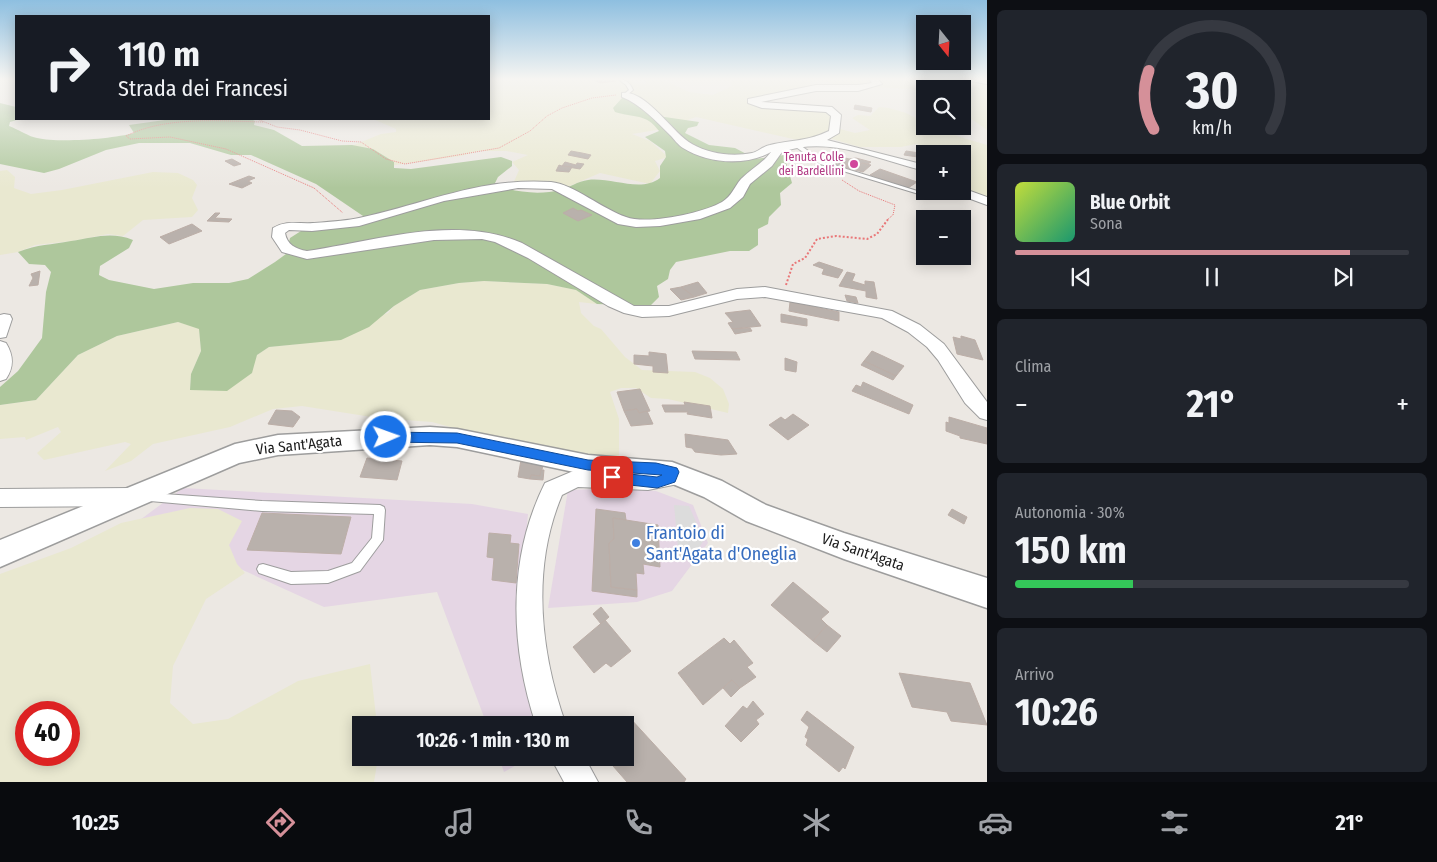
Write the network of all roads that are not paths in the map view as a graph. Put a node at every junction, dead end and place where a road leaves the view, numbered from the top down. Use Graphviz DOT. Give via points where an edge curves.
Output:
graph roads {
  1 [pos="656,115"];
  2 [pos="836,115"];
  3 [pos="815,142"];
  4 [pos="796,144"];
  5 [pos="916,166"];
  6 [pos="916,192"];
  7 [pos="971,195"];
  8 [pos="987,201"];
  9 [pos="0,347"];
  10 [pos="0,375"];
  11 [pos="987,413"];
  12 [pos="672,472"];
  13 [pos="132,497"];
  14 [pos="0,498"];
  15 [pos="0,554"];
  16 [pos="262,569"];
  17 [pos="987,593"];
  18 [pos="548,716"];
  19 [pos="572,766"];
  20 [pos="582,782"];
  1 -- 4 [label="street" via="687,146 718,158 756,156 770,148"];
  2 -- 3 [label="street" via="834,132"];
  3 -- 4 [label="street"];
  3 -- 5 [label="street"];
  4 -- 6 [label="lane" via="822,163"];
  4 -- 11 [label="street" via="778,150 726,205 695,216 660,222 623,221 564,190 538,184 518,184 470,192 359,222 287,226 278,231 279,238 292,253 307,255 429,237 481,234 498,238 551,264 620,306 642,312 669,311 737,294 765,292 886,314 901,320 938,348 975,404"];
  7 -- 8 [label="street"];
  9 -- 10 [label="street" via="4,356"];
  12 -- 13 [label="street, Via Sant'Agata" via="588,465 457,438 404,436 260,448 212,463"];
  12 -- 17 [label="street, Via Sant'Agata" via="713,489 756,513"];
  12 -- 18 [label="street" via="670,478 657,482 612,477 576,478 553,489 540,523 531,580 530,631 536,676"];
  13 -- 14 [label="street, Via Sant'Agata"];
  13 -- 15 [label="street, Via Sant'Agata"];
  13 -- 16 [label="lane" via="380,510 377,540 356,567 328,577 300,578"];
  19 -- 20 [label="street"];
}
